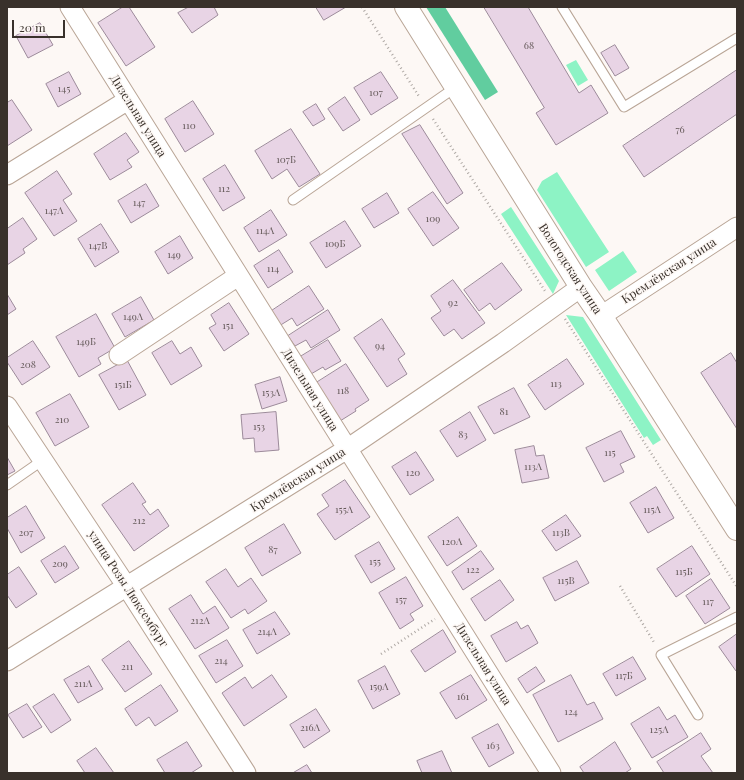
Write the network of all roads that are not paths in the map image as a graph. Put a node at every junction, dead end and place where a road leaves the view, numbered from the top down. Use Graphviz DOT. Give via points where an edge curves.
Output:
graph roads {
  1 [pos="70,7"];
  2 [pos="406,7"];
  3 [pos="562,7"];
  4 [pos="737,38"];
  5 [pos="456,87"];
  6 [pos="128,100"];
  7 [pos="7,175"];
  8 [pos="293,200"];
  9 [pos="737,227"];
  10 [pos="238,276"];
  11 [pos="581,287"];
  12 [pos="601,316"];
  13 [pos="119,355"];
  14 [pos="7,406"];
  15 [pos="347,449"];
  16 [pos="43,460"];
  17 [pos="7,485"];
  18 [pos="737,529"];
  19 [pos="127,587"];
  20 [pos="737,617"];
  21 [pos="7,661"];
  22 [pos="698,715"];
  23 [pos="246,773"];
  24 [pos="551,773"];
  1 -- 6 [label="street, Дизельная улица"];
  2 -- 5 [label="main road, Вологодская улица"];
  3 -- 4 [label="lane" via="624,107"];
  5 -- 8 [label="lane"];
  5 -- 11 [label="main road, Вологодская улица"];
  6 -- 7 [label="street"];
  6 -- 10 [label="street, Дизельная улица"];
  9 -- 12 [label="street, Кремлёвская улица"];
  10 -- 13 [label="street"];
  10 -- 15 [label="street, Дизельная улица"];
  11 -- 12 [label="main road, Вологодская улица"];
  11 -- 15 [label="street, Кремлёвская улица"];
  12 -- 18 [label="main road, Вологодская улица"];
  14 -- 16 [label="street, улица Розы Люксембург"];
  15 -- 19 [label="street, Кремлёвская улица"];
  15 -- 24 [label="street, Дизельная улица"];
  16 -- 17 [label="lane"];
  16 -- 19 [label="street, улица Розы Люксембург"];
  19 -- 21 [label="street, Кремлёвская улица"];
  19 -- 23 [label="street, улица Розы Люксембург"];
  20 -- 22 [label="lane" via="661,655"];
}
